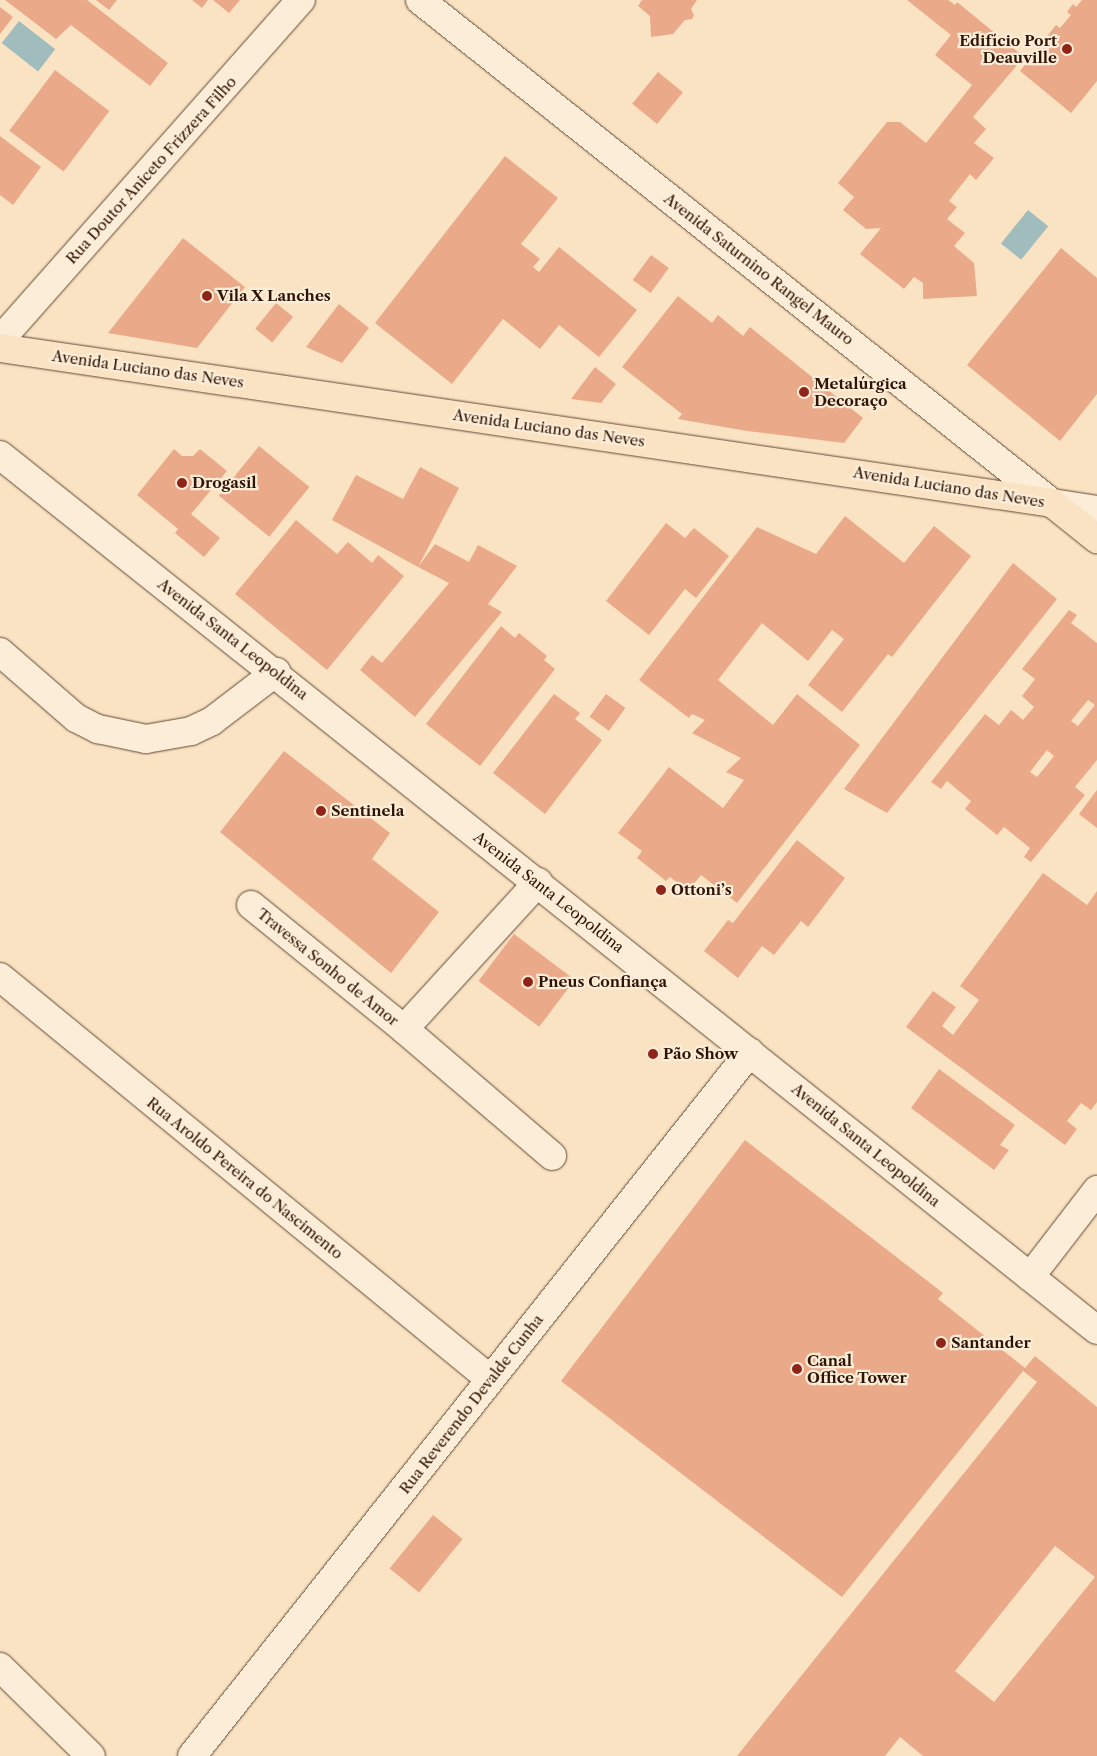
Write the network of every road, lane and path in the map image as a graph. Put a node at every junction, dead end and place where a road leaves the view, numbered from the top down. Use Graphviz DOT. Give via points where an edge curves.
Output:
graph roads {
  1 [pos="301,0"];
  2 [pos="420,0"];
  3 [pos="0,340"];
  4 [pos="0,348"];
  5 [pos="0,456"];
  6 [pos="1052,503"];
  7 [pos="1097,510"];
  8 [pos="1097,539"];
  9 [pos="0,652"];
  10 [pos="276,672"];
  11 [pos="538,882"];
  12 [pos="251,905"];
  13 [pos="0,977"];
  14 [pos="404,1029"];
  15 [pos="750,1052"];
  16 [pos="552,1156"];
  17 [pos="1097,1190"];
  18 [pos="1030,1277"];
  19 [pos="1097,1330"];
  20 [pos="490,1379"];
  21 [pos="0,1667"];
  22 [pos="91,1756"];
  23 [pos="192,1756"];
  1 -- 3 [label="street, Rua Doutor Aniceto Frizzera Filho"];
  2 -- 6 [label="street, Avenida Saturnino Rangel Mauro"];
  4 -- 6 [label="main road, Avenida Luciano das Neves"];
  5 -- 10 [label="street, Avenida Santa Leopoldina"];
  6 -- 7 [label="street, Avenida Luciano das Neves"];
  6 -- 8 [label="main road, Avenida Saturnino Rangel Mauro"];
  9 -- 10 [label="street" via="76,718 98,729 146,739 191,731 212,721"];
  10 -- 11 [label="street, Avenida Santa Leopoldina"];
  11 -- 14 [label="street, Travessa Sonho de Amor"];
  11 -- 15 [label="street, Avenida Santa Leopoldina"];
  12 -- 14 [label="street, Travessa Sonho de Amor"];
  13 -- 20 [label="street, Rua Aroldo Pereira do Nascimento"];
  14 -- 16 [label="street, Travessa Sonho de Amor"];
  15 -- 18 [label="street, Avenida Santa Leopoldina"];
  15 -- 20 [label="street, Rua Reverendo Devalde Cunha"];
  17 -- 18 [label="street"];
  18 -- 19 [label="street, Avenida Santa Leopoldina"];
  20 -- 23 [label="street, Rua Reverendo Devalde Cunha"];
  21 -- 22 [label="street"];
}
